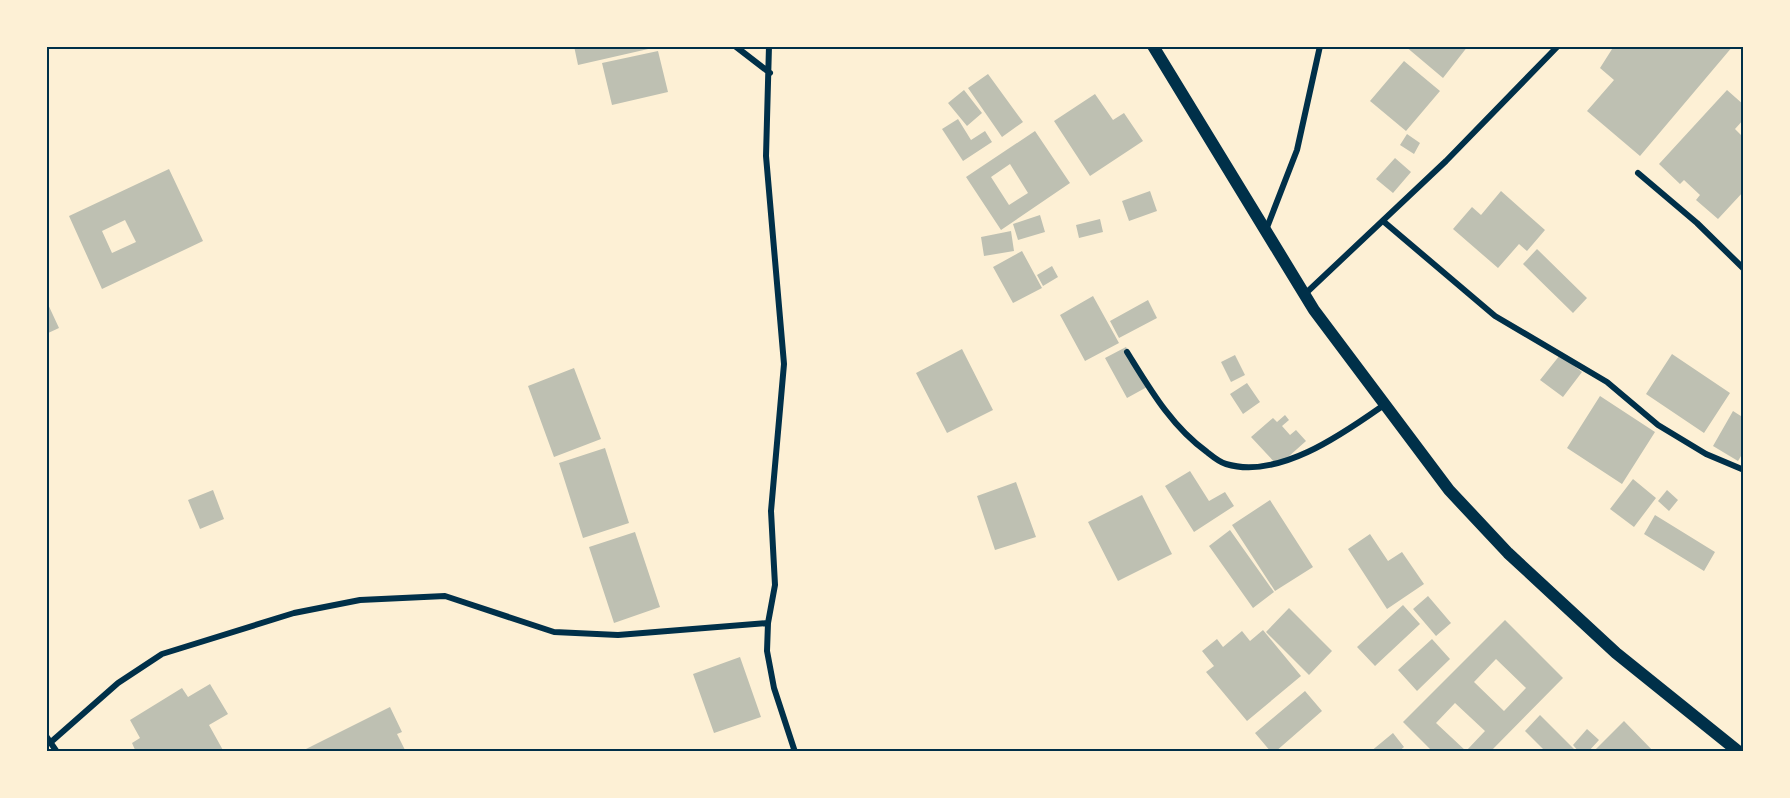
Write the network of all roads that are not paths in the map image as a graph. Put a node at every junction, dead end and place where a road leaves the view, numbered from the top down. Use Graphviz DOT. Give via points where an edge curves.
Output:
graph roads {
  1 [pos="735,46"];
  2 [pos="769,46"];
  3 [pos="1153,46"];
  4 [pos="1320,46"];
  5 [pos="1558,46"];
  6 [pos="770,73"];
  7 [pos="1638,173"];
  8 [pos="1383,221"];
  9 [pos="1266,231"];
  10 [pos="1743,269"];
  11 [pos="1304,295"];
  12 [pos="1128,352"];
  13 [pos="1385,404"];
  14 [pos="1743,470"];
  15 [pos="768,623"];
  16 [pos="49,739"];
  17 [pos="57,752"];
  18 [pos="795,752"];
  19 [pos="1739,752"];
  1 -- 6 [label="street"];
  2 -- 6 [label="street"];
  3 -- 9 [label="main road"];
  4 -- 9 [label="street" via="1297,150"];
  5 -- 8 [label="street"];
  6 -- 15 [label="street" via="766,156 784,364 771,511 775,585"];
  7 -- 10 [label="street"];
  8 -- 11 [label="street"];
  8 -- 14 [label="street" via="1495,316 1607,382 1658,425 1706,454"];
  9 -- 11 [label="main road"];
  11 -- 13 [label="main road"];
  12 -- 13 [label="street" via="1158,402 1183,432 1224,464 1250,468 1329,443"];
  13 -- 19 [label="main road" via="1449,490 1508,553 1616,653"];
  15 -- 16 [label="street" via="618,635 554,632 444,597 360,600 294,613 162,654 118,683"];
  15 -- 18 [label="street" via="767,651 774,688"];
  16 -- 17 [label="street"];
}
